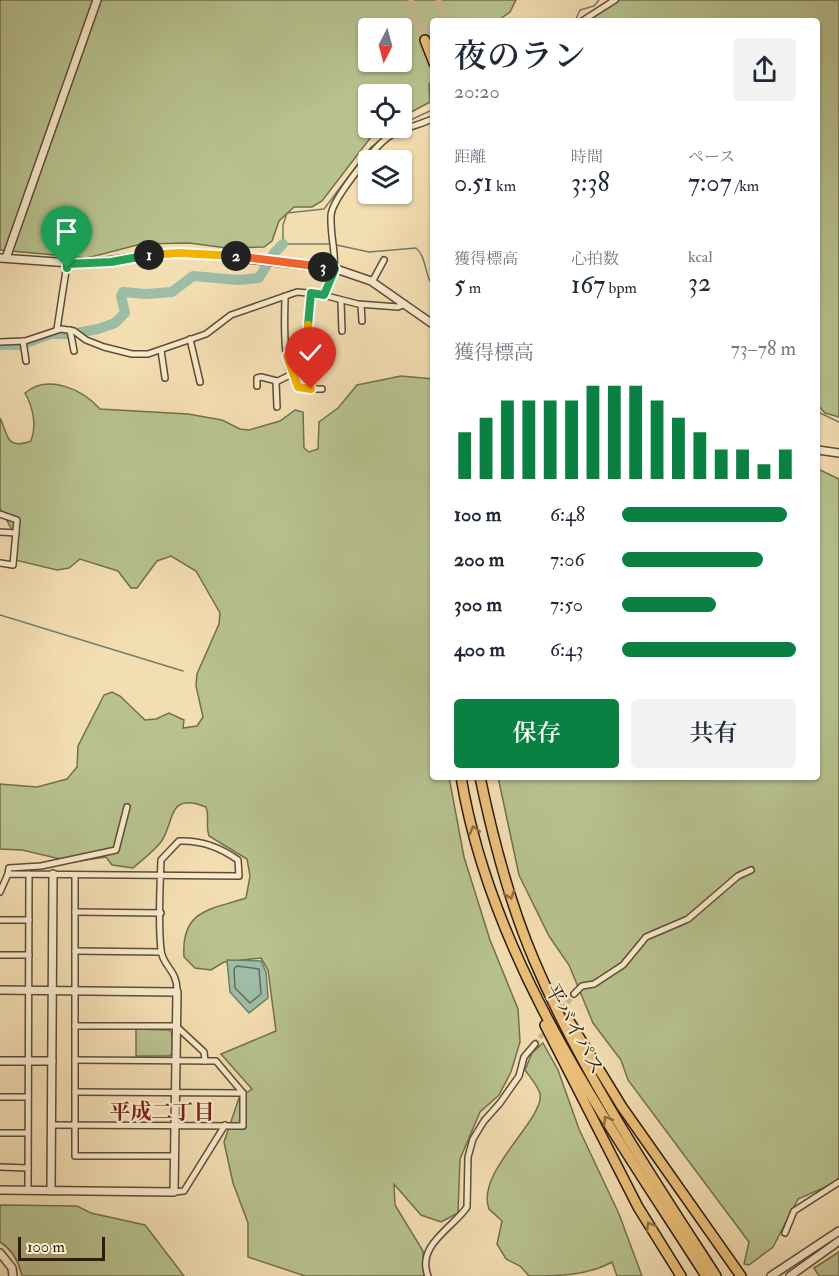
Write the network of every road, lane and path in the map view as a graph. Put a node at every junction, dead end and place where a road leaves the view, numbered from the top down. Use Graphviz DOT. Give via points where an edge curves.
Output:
graph roads {
  1 [pos="97,0"];
  2 [pos="615,0"];
  3 [pos="587,18"];
  4 [pos="425,40"];
  5 [pos="430,54"];
  6 [pos="430,120"];
  7 [pos="3,258"];
  8 [pos="384,260"];
  9 [pos="67,264"];
  10 [pos="335,269"];
  11 [pos="372,282"];
  12 [pos="311,293"];
  13 [pos="324,295"];
  14 [pos="285,296"];
  15 [pos="341,302"];
  16 [pos="361,304"];
  17 [pos="405,304"];
  18 [pos="362,321"];
  19 [pos="430,323"];
  20 [pos="57,329"];
  21 [pos="70,330"];
  22 [pos="342,331"];
  23 [pos="190,339"];
  24 [pos="23,341"];
  25 [pos="0,342"];
  26 [pos="91,342"];
  27 [pos="161,350"];
  28 [pos="74,351"];
  29 [pos="92,351"];
  30 [pos="287,356"];
  31 [pos="26,361"];
  32 [pos="291,374"];
  33 [pos="165,378"];
  34 [pos="277,381"];
  35 [pos="200,382"];
  36 [pos="257,386"];
  37 [pos="322,389"];
  38 [pos="277,407"];
  39 [pos="820,450"];
  40 [pos="839,453"];
  41 [pos="0,514"];
  42 [pos="0,532"];
  43 [pos="16,533"];
  44 [pos="0,563"];
  45 [pos="462,780"];
  46 [pos="481,780"];
  47 [pos="127,807"];
  48 [pos="483,862"];
  49 [pos="751,870"];
  50 [pos="8,874"];
  51 [pos="29,874"];
  52 [pos="53,874"];
  53 [pos="160,874"];
  54 [pos="75,875"];
  55 [pos="0,892"];
  56 [pos="75,912"];
  57 [pos="162,913"];
  58 [pos="0,920"];
  59 [pos="29,920"];
  60 [pos="525,938"];
  61 [pos="75,951"];
  62 [pos="161,952"];
  63 [pos="0,955"];
  64 [pos="29,955"];
  65 [pos="0,990"];
  66 [pos="28,990"];
  67 [pos="52,991"];
  68 [pos="75,991"];
  69 [pos="177,992"];
  70 [pos="574,994"];
  71 [pos="75,1026"];
  72 [pos="176,1026"];
  73 [pos="535,1044"];
  74 [pos="75,1060"];
  75 [pos="176,1060"];
  76 [pos="0,1061"];
  77 [pos="28,1061"];
  78 [pos="52,1061"];
  79 [pos="205,1061"];
  80 [pos="75,1092"];
  81 [pos="176,1092"];
  82 [pos="243,1093"];
  83 [pos="0,1097"];
  84 [pos="28,1097"];
  85 [pos="51,1125"];
  86 [pos="75,1125"];
  87 [pos="175,1125"];
  88 [pos="225,1125"];
  89 [pos="0,1132"];
  90 [pos="28,1133"];
  91 [pos="175,1156"];
  92 [pos="0,1167"];
  93 [pos="28,1168"];
  94 [pos="839,1182"];
  95 [pos="0,1190"];
  96 [pos="28,1191"];
  97 [pos="51,1191"];
  98 [pos="174,1192"];
  99 [pos="839,1231"];
  100 [pos="785,1233"];
  101 [pos="839,1242"];
  102 [pos="0,1253"];
  103 [pos="14,1276"];
  104 [pos="428,1276"];
  105 [pos="681,1276"];
  106 [pos="706,1276"];
  107 [pos="716,1276"];
  108 [pos="741,1276"];
  109 [pos="771,1276"];
  110 [pos="790,1276"];
  1 -- 7 [label="street"];
  2 -- 3 [label="street"];
  4 -- 5 [label="highway"];
  6 -- 10 [label="street" via="387,138 334,203 331,216"];
  7 -- 9 [label="street"];
  8 -- 11 [label="street"];
  9 -- 10 [label="street" via="179,253"];
  9 -- 20 [label="street"];
  10 -- 11 [label="street"];
  10 -- 13 [label="street"];
  11 -- 17 [label="street"];
  12 -- 13 [label="street"];
  12 -- 14 [label="street"];
  12 -- 30 [label="street" via="311,349"];
  13 -- 15 [label="street"];
  14 -- 23 [label="street" via="231,315 214,330"];
  14 -- 30 [label="street"];
  15 -- 16 [label="street"];
  15 -- 22 [label="street"];
  16 -- 17 [label="street"];
  16 -- 18 [label="street"];
  17 -- 19 [label="street"];
  20 -- 21 [label="street"];
  20 -- 24 [label="street"];
  21 -- 26 [label="street"];
  21 -- 28 [label="street"];
  23 -- 27 [label="street"];
  23 -- 35 [label="street"];
  24 -- 25 [label="street"];
  24 -- 31 [label="street"];
  26 -- 27 [label="street" via="132,354"];
  26 -- 29 [label="street"];
  27 -- 33 [label="street"];
  30 -- 32 [label="street"];
  32 -- 34 [label="street"];
  32 -- 37 [label="street" via="300,388"];
  34 -- 36 [label="street" via="261,377 257,378"];
  34 -- 38 [label="street"];
  39 -- 40 [label="street"];
  41 -- 43 [label="street" via="17,520"];
  42 -- 43 [label="street"];
  43 -- 44 [label="street" via="13,565"];
  48 -- 45 [label="highway, 平バイパス, one-way"];
  46 -- 60 [label="highway, 平バイパス, one-way" via="504,877"];
  47 -- 50 [label="street" via="116,850 41,866 9,868"];
  105 -- 48 [label="highway, one-way" via="638,1207 526,986 504,932"];
  106 -- 48 [label="highway, 平バイパス, one-way" via="562,1046 513,947"];
  49 -- 70 [label="street" via="738,876 688,919 646,936 623,965"];
  50 -- 51 [label="street"];
  50 -- 55 [label="street"];
  51 -- 52 [label="street"];
  51 -- 59 [label="street"];
  52 -- 54 [label="street"];
  52 -- 67 [label="street"];
  53 -- 53 [label="street" via="161,860 179,841 203,842 231,855 240,866 239,876"];
  53 -- 54 [label="street"];
  53 -- 57 [label="street"];
  54 -- 56 [label="street"];
  56 -- 57 [label="street"];
  56 -- 61 [label="street"];
  57 -- 62 [label="street"];
  58 -- 59 [label="street"];
  59 -- 64 [label="street"];
  60 -- 107 [label="highway, 平バイパス" via="553,1003 599,1091"];
  60 -- 108 [label="highway" via="592,1062"];
  61 -- 62 [label="street"];
  61 -- 68 [label="street"];
  62 -- 69 [label="street" via="177,979"];
  63 -- 64 [label="street"];
  64 -- 66 [label="street"];
  65 -- 66 [label="street"];
  66 -- 67 [label="street"];
  66 -- 77 [label="street"];
  67 -- 68 [label="street"];
  67 -- 78 [label="street"];
  68 -- 69 [label="street"];
  68 -- 71 [label="street"];
  69 -- 72 [label="street"];
  71 -- 72 [label="street"];
  71 -- 74 [label="street"];
  72 -- 75 [label="street"];
  72 -- 79 [label="street" via="204,1052"];
  73 -- 104 [label="street" via="524,1057 519,1076 473,1139 465,1187 467,1207 431,1246 426,1264"];
  74 -- 75 [label="street"];
  74 -- 80 [label="street"];
  75 -- 79 [label="street"];
  75 -- 81 [label="street"];
  76 -- 77 [label="street"];
  77 -- 78 [label="street"];
  77 -- 84 [label="street"];
  78 -- 85 [label="street"];
  79 -- 82 [label="street" via="220,1063"];
  80 -- 81 [label="street"];
  80 -- 86 [label="street"];
  81 -- 82 [label="street"];
  81 -- 87 [label="street"];
  82 -- 88 [label="street" via="243,1126"];
  83 -- 84 [label="street"];
  84 -- 90 [label="street"];
  85 -- 86 [label="street"];
  85 -- 97 [label="street"];
  86 -- 87 [label="street"];
  86 -- 91 [label="street" via="75,1156"];
  87 -- 88 [label="street"];
  87 -- 91 [label="street"];
  88 -- 98 [label="street" via="183,1191"];
  89 -- 90 [label="street"];
  90 -- 93 [label="street"];
  91 -- 98 [label="street"];
  92 -- 93 [label="street"];
  93 -- 96 [label="street"];
  94 -- 100 [label="street" via="794,1211"];
  95 -- 96 [label="street"];
  96 -- 97 [label="street"];
  97 -- 98 [label="street"];
  99 -- 109 [label="street"];
  101 -- 110 [label="street"];
  102 -- 103 [label="street"];
}
